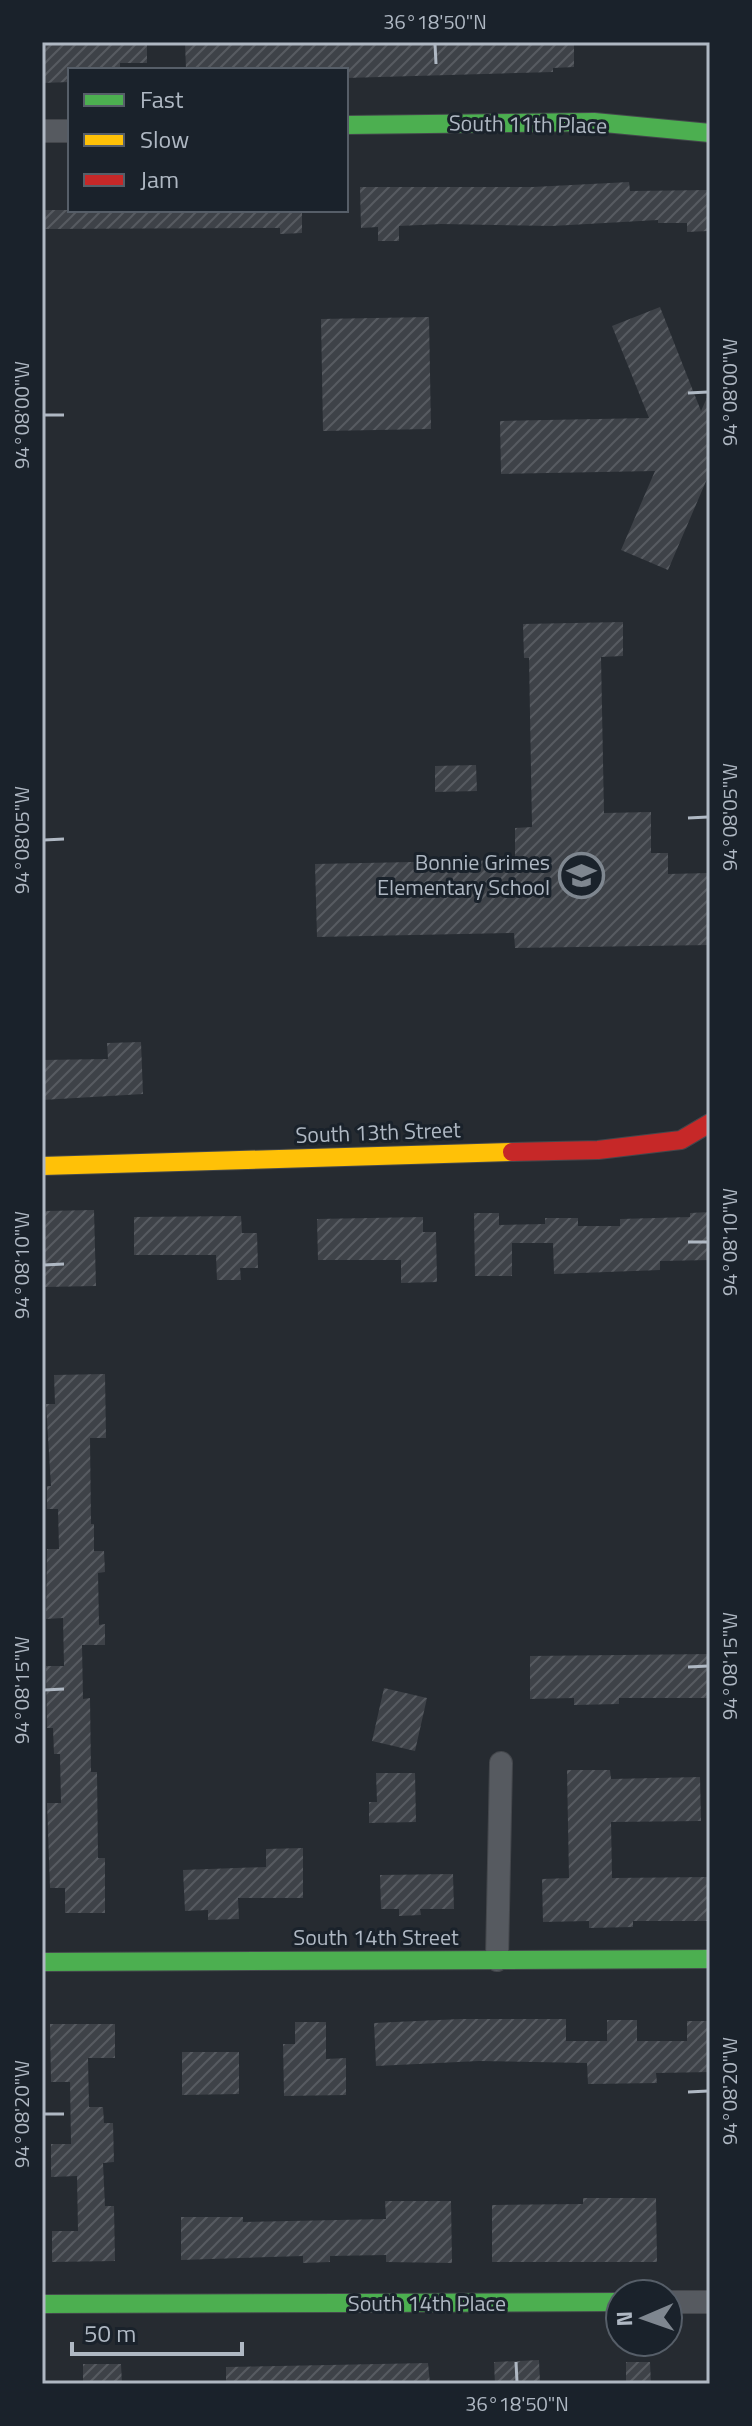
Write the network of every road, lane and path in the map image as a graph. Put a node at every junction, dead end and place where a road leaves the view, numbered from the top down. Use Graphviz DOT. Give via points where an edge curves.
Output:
graph roads {
  1 [pos="348,125"];
  2 [pos="42,131"];
  3 [pos="68,131"];
  4 [pos="710,133"];
  5 [pos="710,1123"];
  6 [pos="42,1166"];
  7 [pos="501,1763"];
  8 [pos="710,1959"];
  9 [pos="497,1960"];
  10 [pos="42,1962"];
  11 [pos="604,2302"];
  12 [pos="684,2302"];
  13 [pos="710,2302"];
  14 [pos="42,2304"];
  1 -- 4 [label="street, South 11th Place" via="594,122"];
  2 -- 3 [label="street"];
  5 -- 6 [label="street, South 13th Street" via="681,1140 598,1150"];
  7 -- 9 [label="street"];
  8 -- 9 [label="street, South 14th Street"];
  9 -- 10 [label="street, South 14th Street"];
  11 -- 14 [label="street, South 14th Place"];
  12 -- 13 [label="street"];
}
